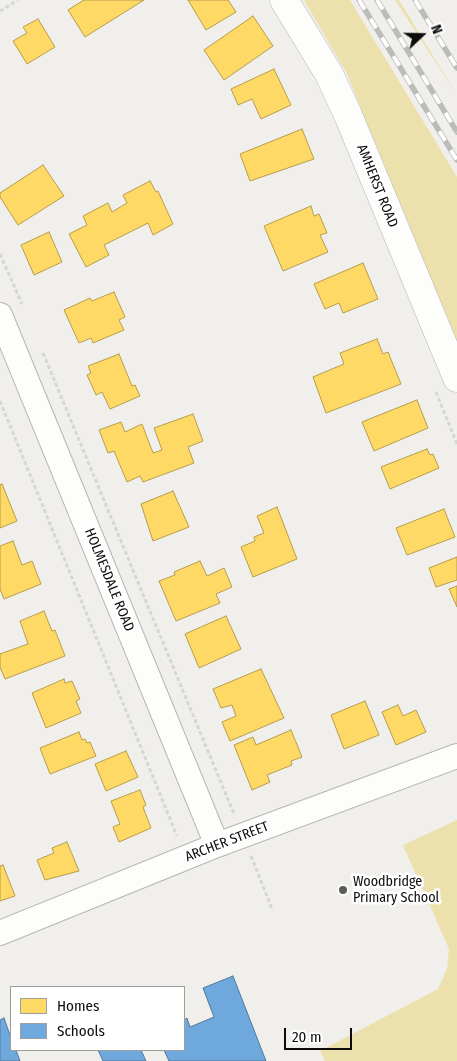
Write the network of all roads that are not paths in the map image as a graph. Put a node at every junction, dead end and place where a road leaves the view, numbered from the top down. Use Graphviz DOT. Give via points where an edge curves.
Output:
graph roads {
  1 [pos="284,0"];
  2 [pos="0,315"];
  3 [pos="457,378"];
  4 [pos="457,756"];
  5 [pos="217,845"];
  6 [pos="0,933"];
  1 -- 3 [label="street, AMHERST ROAD" via="329,74 348,115"];
  2 -- 5 [label="street, HOLMESDALE ROAD"];
  4 -- 5 [label="street, ARCHER STREET"];
  5 -- 6 [label="street, ARCHER STREET"];
}
